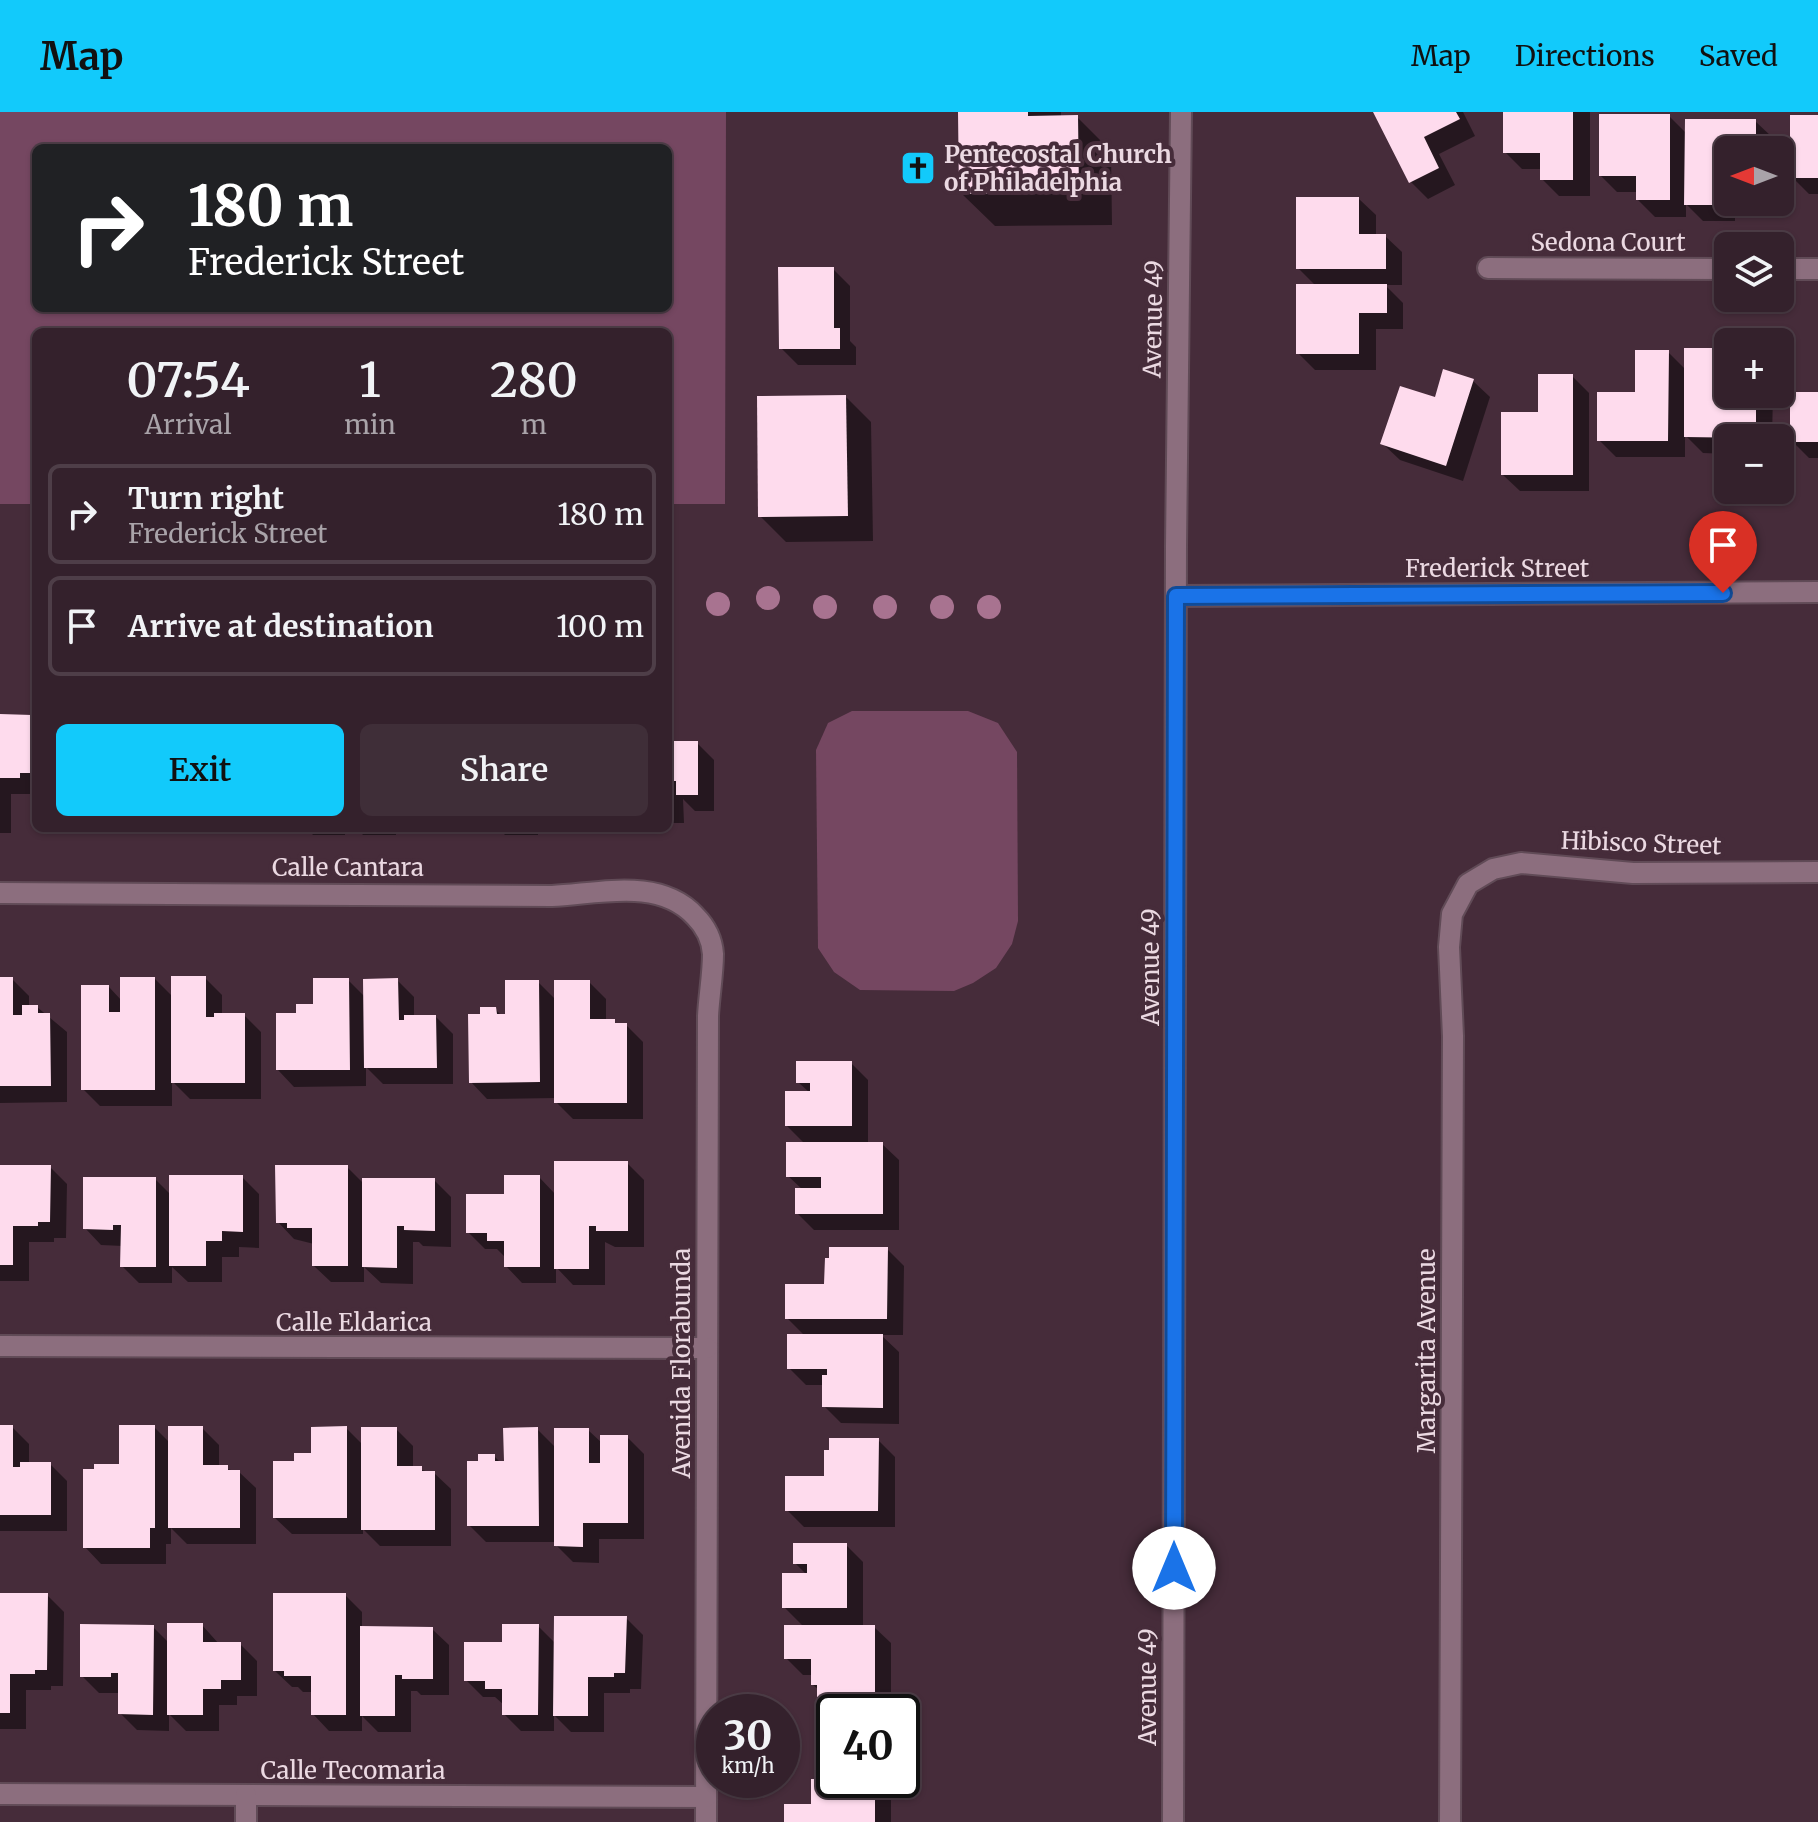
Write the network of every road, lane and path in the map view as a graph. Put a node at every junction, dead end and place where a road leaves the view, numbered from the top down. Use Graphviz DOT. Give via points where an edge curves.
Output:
graph roads {
  1 [pos="1181,112"];
  2 [pos="1488,268"];
  3 [pos="1714,269"];
  4 [pos="1794,269"];
  5 [pos="1818,269"];
  6 [pos="1818,592"];
  7 [pos="1176,596"];
  8 [pos="1818,872"];
  9 [pos="1468,884"];
  10 [pos="0,893"];
  11 [pos="691,911"];
  12 [pos="0,1346"];
  13 [pos="707,1348"];
  14 [pos="706,1694"];
  15 [pos="0,1794"];
  16 [pos="246,1795"];
  17 [pos="696,1797"];
  18 [pos="706,1798"];
  19 [pos="246,1822"];
  20 [pos="706,1822"];
  21 [pos="1173,1822"];
  22 [pos="1450,1822"];
  1 -- 7 [label="street, Avenue 49"];
  2 -- 3 [label="street, Sedona Court"];
  4 -- 5 [label="street"];
  6 -- 7 [label="street, Frederick Street"];
  7 -- 21 [label="street, Avenue 49"];
  8 -- 9 [label="street, Hibisco Street" via="1633,873 1521,863 1493,869"];
  9 -- 22 [label="street, Margarita Avenue" via="1452,914 1449,947"];
  10 -- 11 [label="street, Calle Cantara" via="552,896 618,891 671,898"];
  11 -- 13 [label="street, Avenida Florabunda" via="706,927 713,952 708,1016"];
  12 -- 13 [label="street, Calle Eldarica"];
  13 -- 14 [label="street, Avenida Florabunda"];
  15 -- 16 [label="street, Calle Tecomaria"];
  16 -- 17 [label="street, Calle Tecomaria"];
  16 -- 19 [label="street"];
  18 -- 20 [label="street, Avenida Florabunda"];
}
